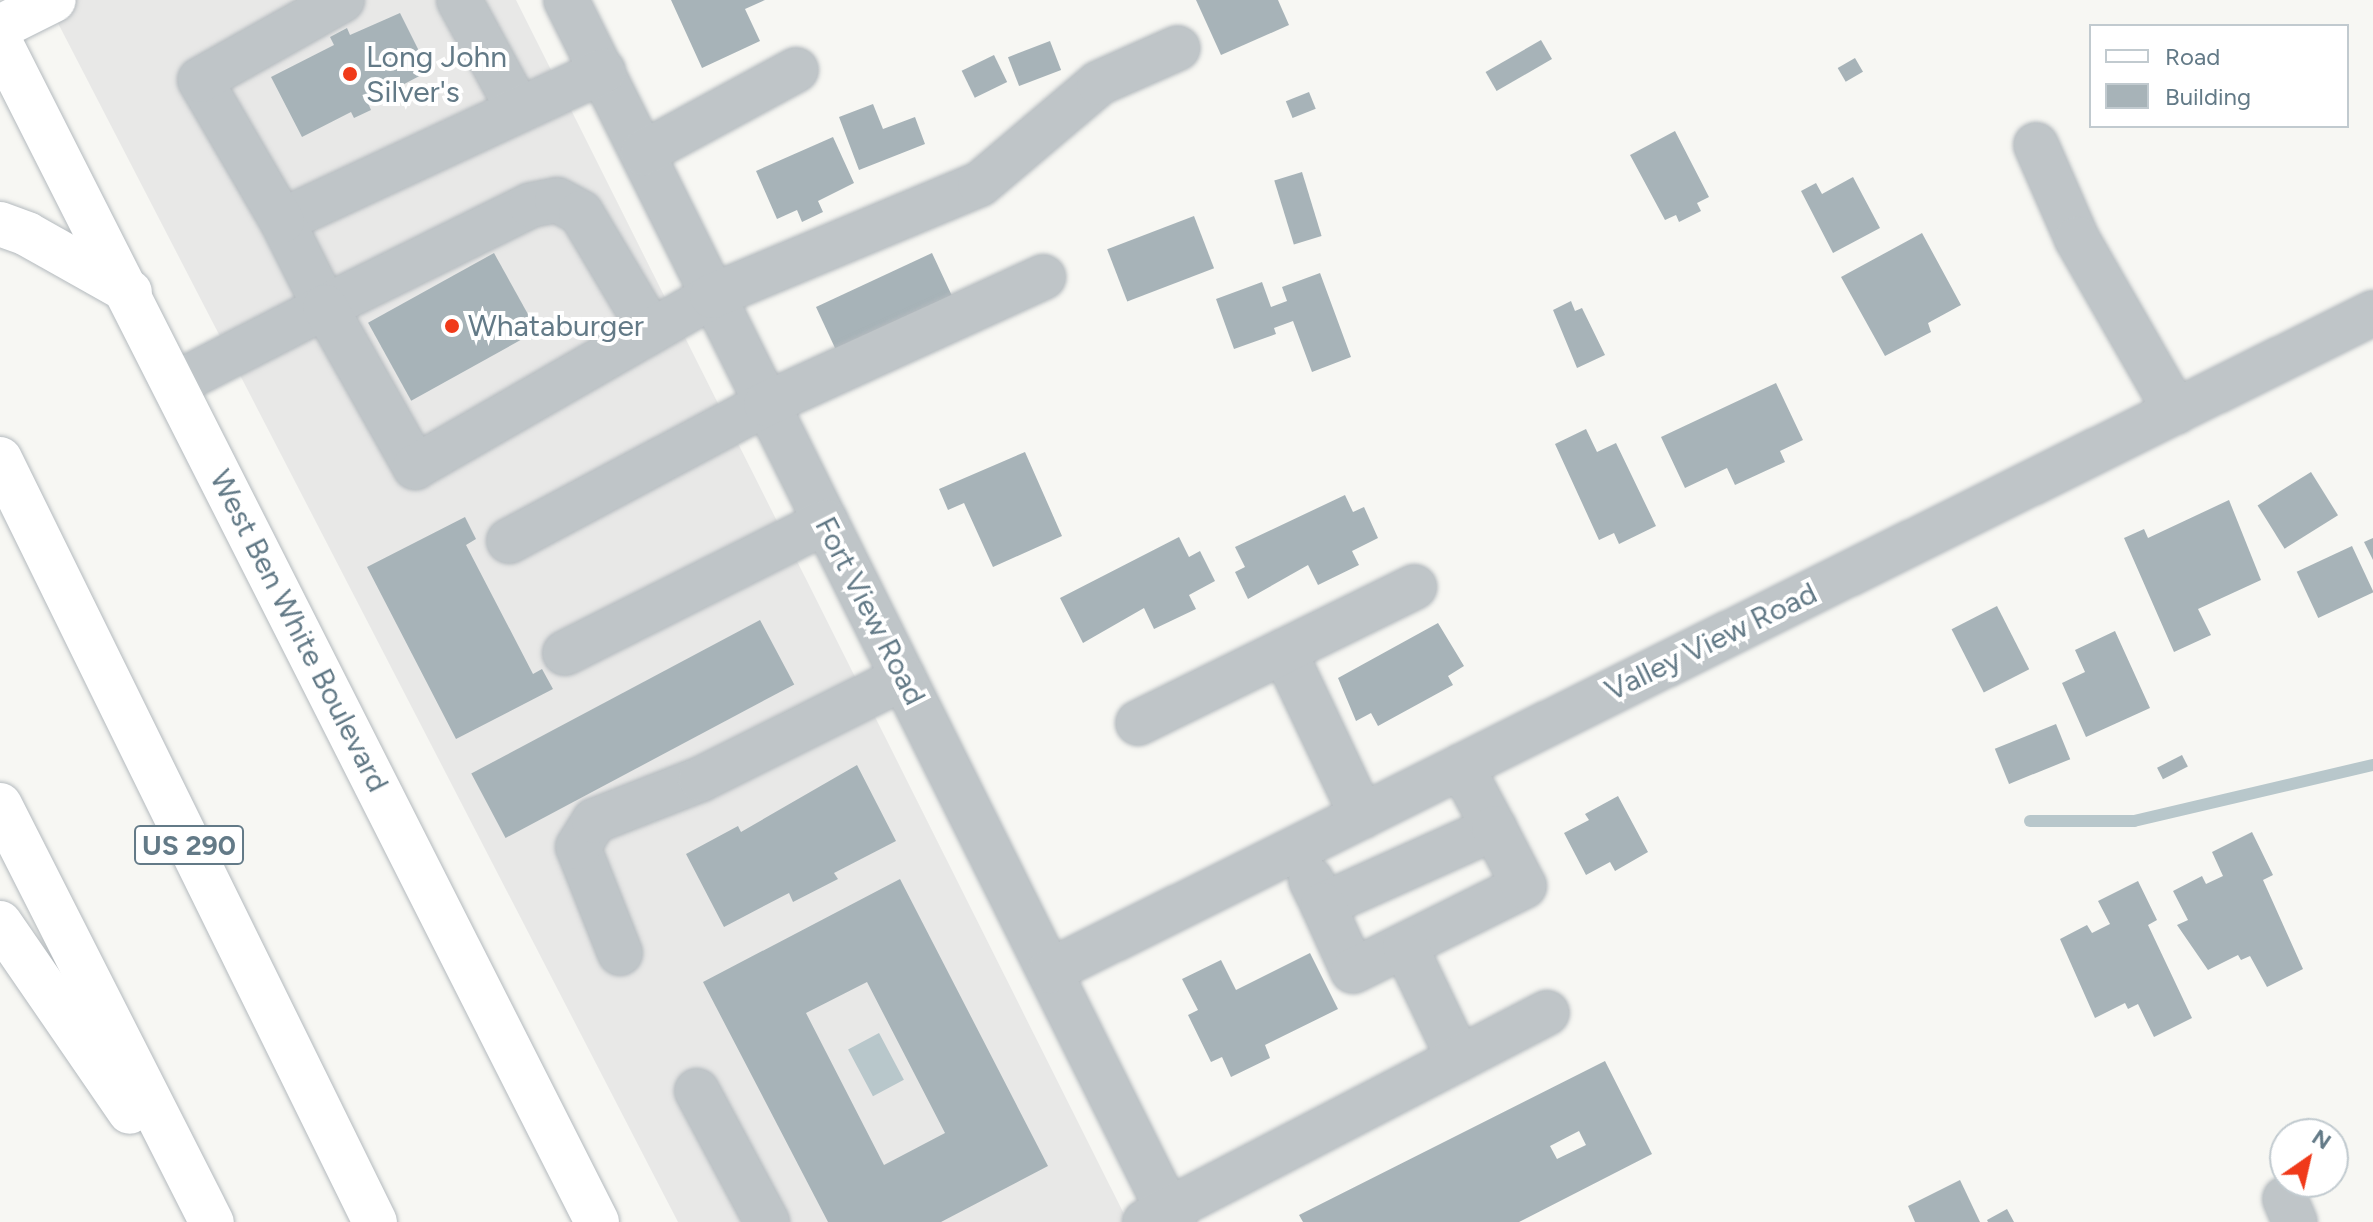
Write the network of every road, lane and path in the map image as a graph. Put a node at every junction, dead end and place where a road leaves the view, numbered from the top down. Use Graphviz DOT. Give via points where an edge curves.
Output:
graph roads {
  1 [pos="54,0"];
  2 [pos="342,0"];
  3 [pos="459,0"];
  4 [pos="566,0"];
  5 [pos="0,27"];
  6 [pos="0,42"];
  7 [pos="1178,48"];
  8 [pos="796,70"];
  9 [pos="603,71"];
  10 [pos="517,107"];
  11 [pos="2036,145"];
  12 [pos="643,153"];
  13 [pos="282,221"];
  14 [pos="0,224"];
  15 [pos="1043,277"];
  16 [pos="130,292"];
  17 [pos="712,296"];
  18 [pos="325,307"];
  19 [pos="2373,313"];
  20 [pos="651,331"];
  21 [pos="175,384"];
  22 [pos="766,404"];
  23 [pos="2176,412"];
  24 [pos="2,463"];
  25 [pos="826,522"];
  26 [pos="509,541"];
  27 [pos="1414,587"];
  28 [pos="1284,651"];
  29 [pos="565,653"];
  30 [pos="903,678"];
  31 [pos="1138,723"];
  32 [pos="1461,766"];
  33 [pos="0,805"];
  34 [pos="1362,816"];
  35 [pos="1494,828"];
  36 [pos="1296,849"];
  37 [pos="1323,905"];
  38 [pos="0,923"];
  39 [pos="1405,946"];
  40 [pos="620,953"];
  41 [pos="1050,971"];
  42 [pos="1547,1013"];
  43 [pos="1459,1059"];
  44 [pos="697,1091"];
  45 [pos="1163,1218"];
  46 [pos="206,1222"];
  47 [pos="212,1222"];
  48 [pos="375,1222"];
  49 [pos="597,1222"];
  50 [pos="767,1222"];
  1 -- 5 [label="main road"];
  2 -- 13 [label="street" via="200,80"];
  3 -- 10 [label="street"];
  4 -- 9 [label="street, Fort View Road"];
  6 -- 16 [label="main road, West Ben White Boulevard"];
  7 -- 17 [label="street" via="1099,83 980,184"];
  8 -- 12 [label="street"];
  9 -- 10 [label="street"];
  9 -- 12 [label="street, Fort View Road"];
  10 -- 13 [label="street"];
  11 -- 23 [label="street" via="2077,239"];
  12 -- 17 [label="street, Fort View Road"];
  13 -- 18 [label="street"];
  14 -- 16 [label="main road"];
  15 -- 22 [label="street"];
  16 -- 21 [label="main road, West Ben White Boulevard"];
  17 -- 20 [label="street"];
  17 -- 22 [label="street, Fort View Road"];
  18 -- 20 [label="street" via="531,205 557,200 581,213"];
  18 -- 20 [label="street" via="415,467"];
  18 -- 21 [label="street"];
  19 -- 23 [label="street, Valley View Road"];
  21 -- 49 [label="main road, West Ben White Boulevard"];
  22 -- 25 [label="street, Fort View Road"];
  22 -- 26 [label="street"];
  23 -- 32 [label="street, Valley View Road"];
  24 -- 48 [label="main road, US 290"];
  25 -- 29 [label="street"];
  25 -- 30 [label="street, Fort View Road"];
  27 -- 28 [label="street"];
  28 -- 31 [label="street"];
  28 -- 34 [label="street"];
  30 -- 40 [label="street" via="701,779 594,821 578,847"];
  30 -- 41 [label="street, Fort View Road"];
  32 -- 34 [label="street, Valley View Road"];
  32 -- 35 [label="street"];
  33 -- 47 [label="main road"];
  34 -- 36 [label="street, Valley View Road"];
  35 -- 37 [label="street"];
  35 -- 39 [label="street" via="1524,886"];
  36 -- 37 [label="street"];
  36 -- 41 [label="street, Valley View Road"];
  37 -- 39 [label="street" via="1353,971"];
  38 -- 46 [label="main road"];
  39 -- 43 [label="street"];
  41 -- 45 [label="street, Fort View Road"];
  42 -- 43 [label="street"];
  43 -- 45 [label="street"];
  44 -- 50 [label="street"];
}
